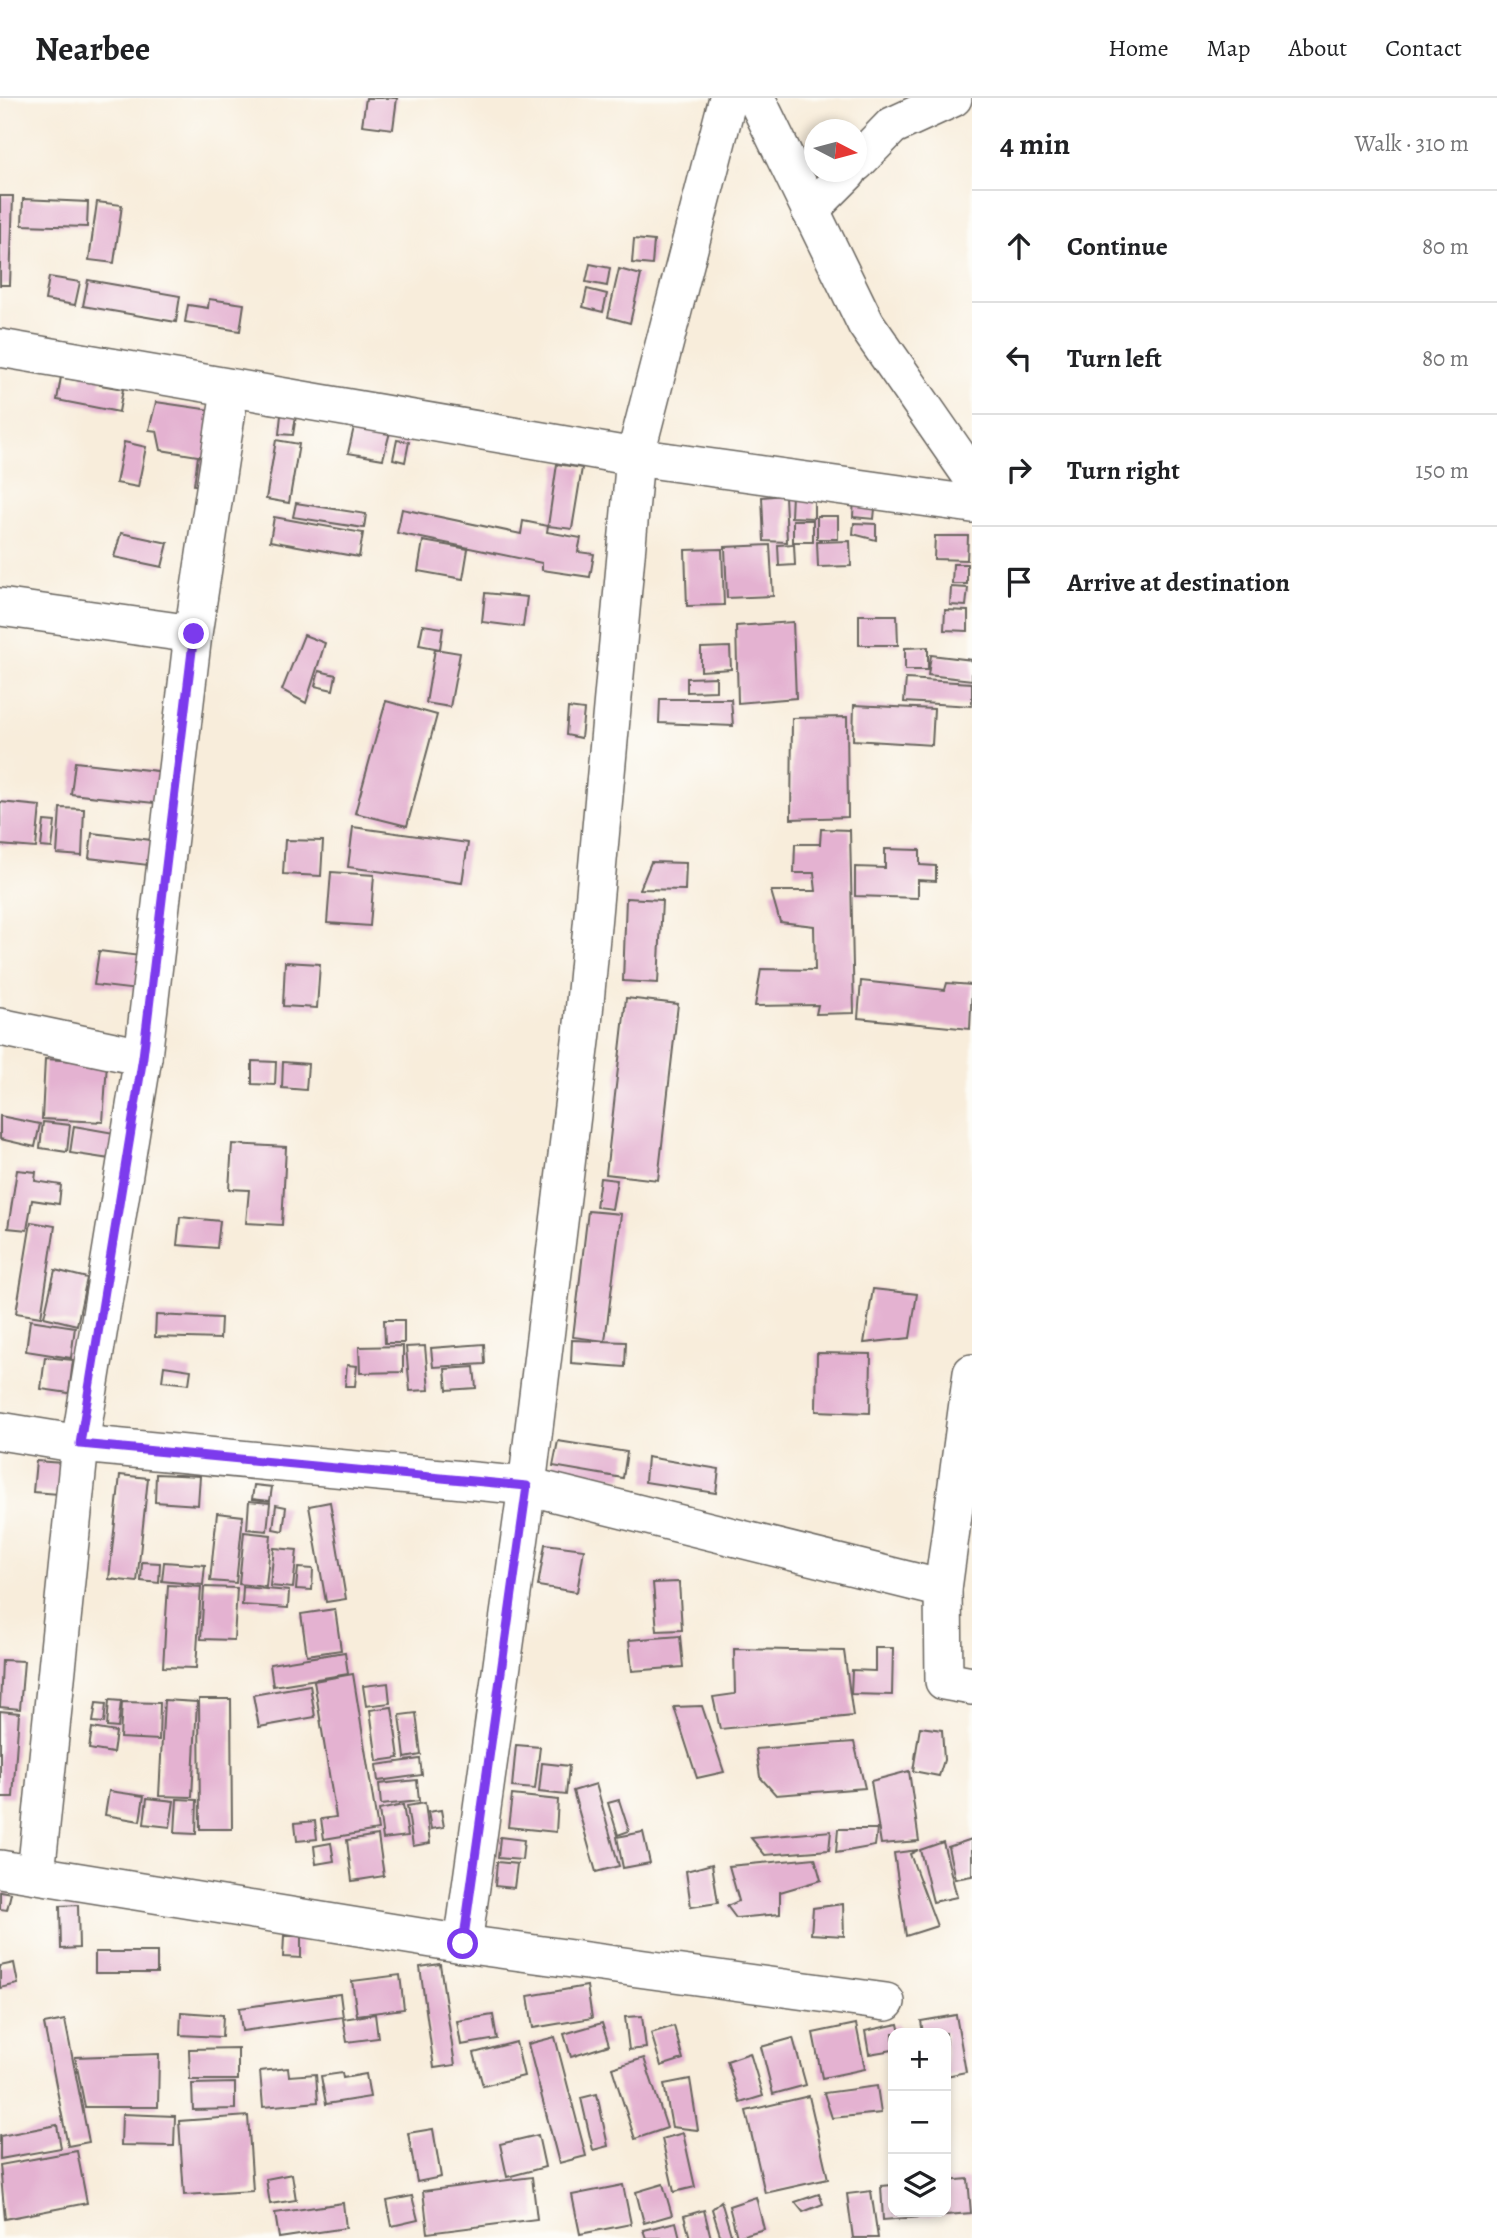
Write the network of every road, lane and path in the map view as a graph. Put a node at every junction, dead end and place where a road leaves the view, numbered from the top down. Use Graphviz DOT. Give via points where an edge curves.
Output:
graph roads {
  1 [pos="728,98"];
  2 [pos="756,98"];
  3 [pos="953,98"];
  4 [pos="867,152"];
  5 [pos="838,182"];
  6 [pos="810,210"];
  7 [pos="0,348"];
  8 [pos="230,390"];
  9 [pos="635,457"];
  10 [pos="972,477"];
  11 [pos="972,504"];
  12 [pos="0,607"];
  13 [pos="194,634"];
  14 [pos="0,1027"];
  15 [pos="143,1057"];
  16 [pos="972,1373"];
  17 [pos="0,1432"];
  18 [pos="80,1444"];
  19 [pos="527,1486"];
  20 [pos="943,1589"];
  21 [pos="972,1686"];
  22 [pos="0,1869"];
  23 [pos="36,1874"];
  24 [pos="463,1944"];
  25 [pos="886,2001"];
  1 -- 9 [label="street"];
  2 -- 6 [label="street"];
  3 -- 4 [label="street" via="892,126"];
  5 -- 6 [label="street"];
  6 -- 10 [label="street" via="866,324"];
  7 -- 8 [label="street"];
  8 -- 9 [label="street"];
  8 -- 13 [label="street"];
  9 -- 11 [label="street"];
  9 -- 19 [label="street" via="583,1024"];
  12 -- 13 [label="street"];
  13 -- 15 [label="street"];
  14 -- 15 [label="street"];
  15 -- 18 [label="street"];
  16 -- 20 [label="street"];
  17 -- 18 [label="street"];
  18 -- 19 [label="street"];
  18 -- 23 [label="street"];
  19 -- 20 [label="street"];
  19 -- 24 [label="street"];
  20 -- 21 [label="street" via="944,1681"];
  22 -- 23 [label="street"];
  23 -- 24 [label="street"];
  24 -- 25 [label="street"];
}
